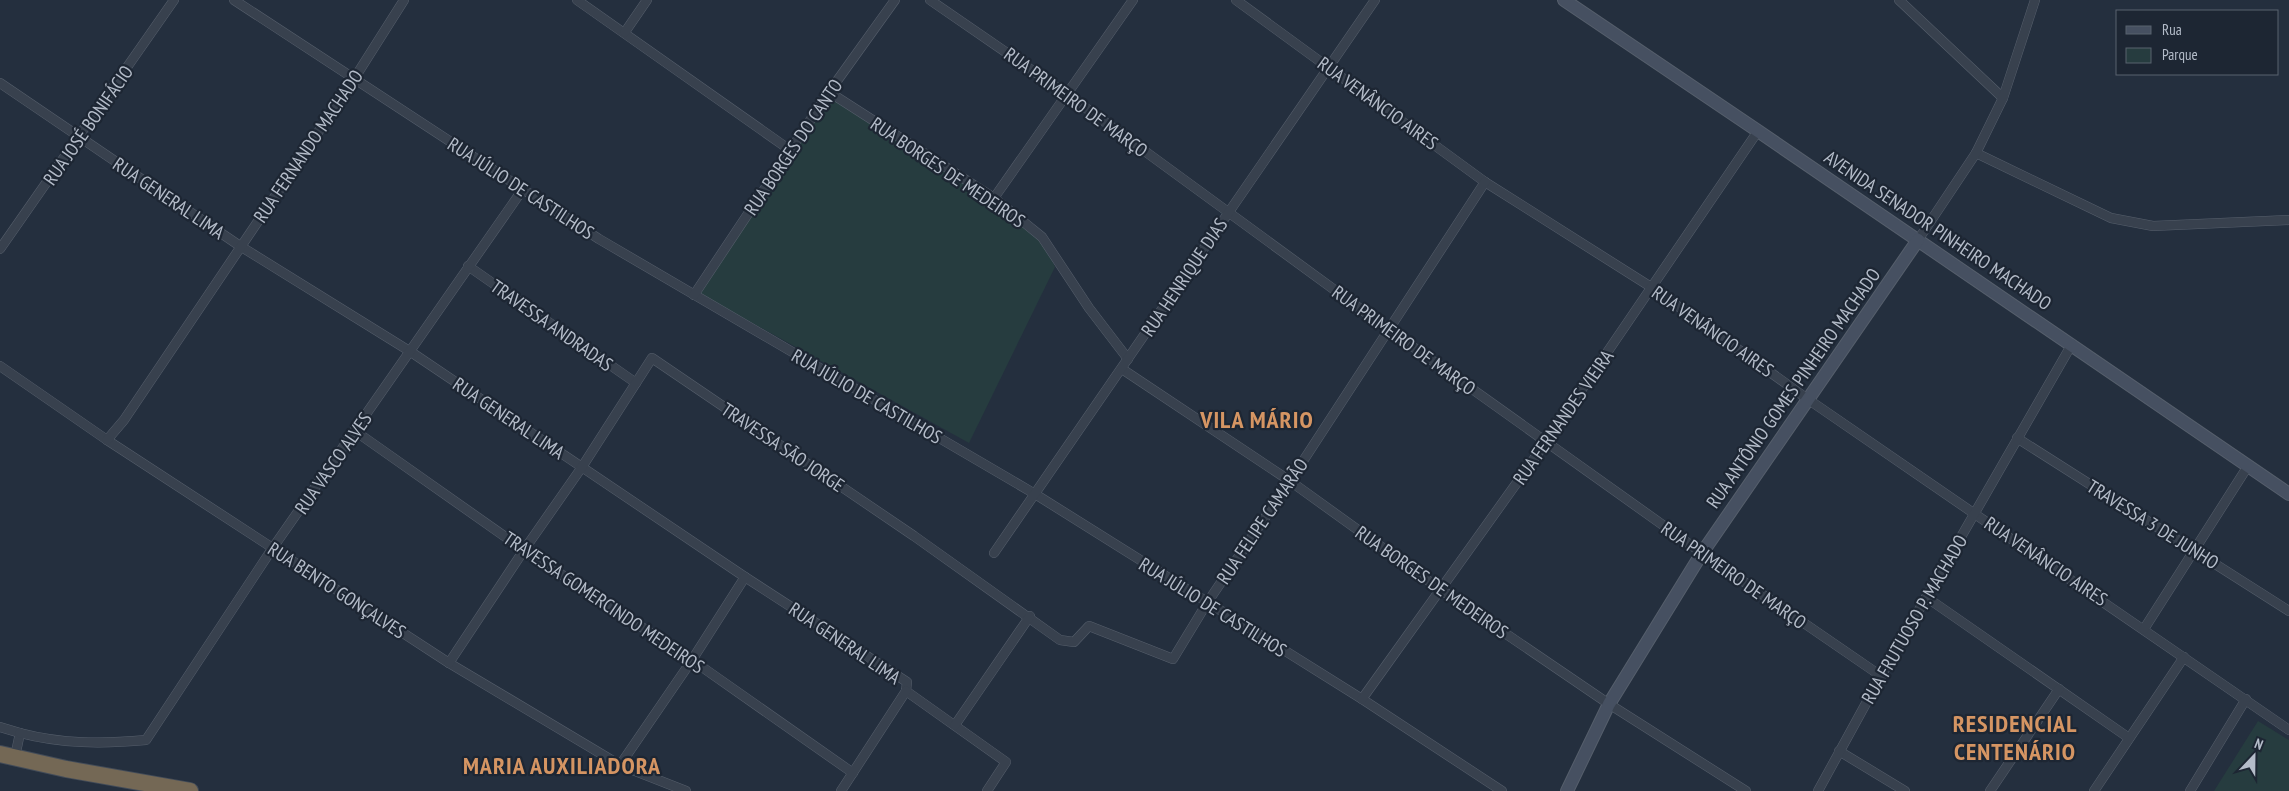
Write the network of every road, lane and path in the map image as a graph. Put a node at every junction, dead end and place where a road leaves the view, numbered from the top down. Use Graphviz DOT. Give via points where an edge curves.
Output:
graph roads {
  1 [pos="174,0"];
  2 [pos="234,0"];
  3 [pos="577,0"];
  4 [pos="648,0"];
  5 [pos="895,0"];
  6 [pos="930,0"];
  7 [pos="1133,0"];
  8 [pos="1236,0"];
  9 [pos="1375,0"];
  10 [pos="1564,0"];
  11 [pos="1899,0"];
  12 [pos="2035,0"];
  13 [pos="400,2"];
  14 [pos="625,32"];
  15 [pos="1329,66"];
  16 [pos="354,79"];
  17 [pos="0,83"];
  18 [pos="829,92"];
  19 [pos="1068,95"];
  20 [pos="2003,98"];
  21 [pos="1758,130"];
  22 [pos="80,137"];
  23 [pos="790,150"];
  24 [pos="1976,153"];
  25 [pos="1485,182"];
  26 [pos="523,188"];
  27 [pos="994,198"];
  28 [pos="1228,212"];
  29 [pos="2289,220"];
  30 [pos="1918,240"];
  31 [pos="240,246"];
  32 [pos="0,249"];
  33 [pos="468,266"];
  34 [pos="1651,288"];
  35 [pos="694,295"];
  36 [pos="1388,329"];
  37 [pos="2072,344"];
  38 [pos="411,352"];
  39 [pos="1128,358"];
  40 [pos="0,366"];
  41 [pos="1122,369"];
  42 [pos="636,383"];
  43 [pos="1809,400"];
  44 [pos="355,431"];
  45 [pos="2017,438"];
  46 [pos="107,440"];
  47 [pos="1546,442"];
  48 [pos="2248,466"];
  49 [pos="582,467"];
  50 [pos="1290,481"];
  51 [pos="1035,494"];
  52 [pos="2289,494"];
  53 [pos="1974,512"];
  54 [pos="272,549"];
  55 [pos="2194,549"];
  56 [pos="524,550"];
  57 [pos="994,553"];
  58 [pos="1702,553"];
  59 [pos="745,578"];
  60 [pos="1440,589"];
  61 [pos="1926,597"];
  62 [pos="1207,603"];
  63 [pos="2289,611"];
  64 [pos="1030,616"];
  65 [pos="2144,629"];
  66 [pos="2184,657"];
  67 [pos="692,660"];
  68 [pos="1173,660"];
  69 [pos="449,662"];
  70 [pos="1881,676"];
  71 [pos="2059,689"];
  72 [pos="906,691"];
  73 [pos="1362,699"];
  74 [pos="2246,699"];
  75 [pos="1609,704"];
  76 [pos="955,725"];
  77 [pos="0,727"];
  78 [pos="2289,730"];
  79 [pos="20,733"];
  80 [pos="2129,738"];
  81 [pos="1839,751"];
  82 [pos="7,755"];
  83 [pos="620,765"];
  84 [pos="853,773"];
  85 [pos="190,791"];
  86 [pos="686,791"];
  87 [pos="841,791"];
  88 [pos="988,791"];
  89 [pos="1502,791"];
  90 [pos="1567,791"];
  91 [pos="1746,791"];
  92 [pos="1818,791"];
  93 [pos="1905,791"];
  94 [pos="1990,791"];
  95 [pos="2094,791"];
  96 [pos="2190,791"];
  1 -- 22 [label="street, RUA JOSÉ BONIFÁCIO"];
  2 -- 16 [label="street, RUA JÚLIO DE CASTILHOS"];
  3 -- 14 [label="street"];
  4 -- 14 [label="street"];
  5 -- 18 [label="street, RUA BORGES DO CANTO"];
  6 -- 19 [label="street, RUA PRIMEIRO DE MARÇO"];
  7 -- 19 [label="street"];
  8 -- 15 [label="street, RUA VENÂNCIO AIRES"];
  9 -- 15 [label="street, RUA HENRIQUE DIAS"];
  10 -- 21 [label="main road, AVENIDA SENADOR PINHEIRO MACHADO"];
  11 -- 20 [label="street"];
  12 -- 20 [label="street, RUA ANTÔNIO GOMES PINHEIRO MACHADO"];
  13 -- 16 [label="street, RUA FERNANDO MACHADO"];
  14 -- 23 [label="street"];
  15 -- 25 [label="street, RUA VENÂNCIO AIRES"];
  15 -- 28 [label="street, RUA HENRIQUE DIAS"];
  16 -- 26 [label="street, RUA JÚLIO DE CASTILHOS"];
  16 -- 31 [label="street, RUA FERNANDO MACHADO"];
  17 -- 22 [label="street, RUA GENERAL LIMA"];
  18 -- 23 [label="street, RUA BORGES DO CANTO"];
  18 -- 27 [label="street, RUA BORGES DE MEDEIROS"];
  19 -- 27 [label="street"];
  19 -- 28 [label="street, RUA PRIMEIRO DE MARÇO"];
  20 -- 24 [label="street, RUA ANTÔNIO GOMES PINHEIRO MACHADO"];
  21 -- 30 [label="main road, AVENIDA SENADOR PINHEIRO MACHADO"];
  21 -- 34 [label="street, RUA FERNANDES VIEIRA"];
  22 -- 31 [label="street, RUA GENERAL LIMA"];
  22 -- 32 [label="street, RUA JOSÉ BONIFÁCIO"];
  23 -- 35 [label="street, RUA BORGES DO CANTO"];
  24 -- 29 [label="street" via="2111,218 2153,226"];
  24 -- 30 [label="street, RUA ANTÔNIO GOMES PINHEIRO MACHADO"];
  25 -- 34 [label="street, RUA VENÂNCIO AIRES"];
  25 -- 36 [label="street, RUA FELIPE CAMARÃO"];
  26 -- 33 [label="street, RUA VASCO ALVES"];
  26 -- 35 [label="street, RUA JÚLIO DE CASTILHOS" via="599,239"];
  27 -- 39 [label="street, RUA BORGES DE MEDEIROS" via="1042,237 1089,308"];
  28 -- 36 [label="street, RUA PRIMEIRO DE MARÇO"];
  28 -- 39 [label="street, RUA HENRIQUE DIAS"];
  30 -- 37 [label="main road, AVENIDA SENADOR PINHEIRO MACHADO"];
  30 -- 43 [label="main road, RUA ANTÔNIO GOMES PINHEIRO MACHADO"];
  31 -- 38 [label="street, RUA GENERAL LIMA"];
  31 -- 46 [label="street, RUA FERNANDO MACHADO" via="124,420"];
  33 -- 38 [label="street, RUA VASCO ALVES"];
  33 -- 42 [label="street, TRAVESSA ANDRADAS"];
  34 -- 43 [label="street, RUA VENÂNCIO AIRES"];
  34 -- 47 [label="street, RUA FERNANDES VIEIRA"];
  35 -- 51 [label="street, RUA JÚLIO DE CASTILHOS"];
  36 -- 47 [label="street, RUA PRIMEIRO DE MARÇO"];
  36 -- 50 [label="street, RUA FELIPE CAMARÃO"];
  37 -- 45 [label="street, RUA FRUTUOSO P. MACHADO"];
  37 -- 48 [label="main road, AVENIDA SENADOR PINHEIRO MACHADO"];
  38 -- 44 [label="street, RUA VASCO ALVES"];
  38 -- 49 [label="street, RUA GENERAL LIMA"];
  39 -- 41 [label="street, RUA HENRIQUE DIAS"];
  40 -- 46 [label="street, RUA BENTO GONÇALVES"];
  41 -- 50 [label="street, RUA BORGES DE MEDEIROS"];
  41 -- 51 [label="street, RUA HENRIQUE DIAS"];
  42 -- 49 [label="street"];
  42 -- 64 [label="street, TRAVESSA SÃO JORGE" via="652,358"];
  43 -- 53 [label="street, RUA VENÂNCIO AIRES"];
  43 -- 58 [label="main road, RUA ANTÔNIO GOMES PINHEIRO MACHADO"];
  44 -- 54 [label="street, RUA VASCO ALVES"];
  44 -- 56 [label="street, TRAVESSA GOMERCINDO MEDEIROS"];
  45 -- 53 [label="street, RUA FRUTUOSO P. MACHADO"];
  45 -- 55 [label="street, TRAVESSA 3 DE JUNHO"];
  46 -- 54 [label="street, RUA BENTO GONÇALVES"];
  47 -- 58 [label="street, RUA PRIMEIRO DE MARÇO"];
  47 -- 60 [label="street, RUA FERNANDES VIEIRA"];
  48 -- 52 [label="main road, AVENIDA SENADOR PINHEIRO MACHADO"];
  48 -- 55 [label="street"];
  49 -- 56 [label="street"];
  49 -- 59 [label="street, RUA GENERAL LIMA"];
  50 -- 60 [label="street, RUA BORGES DE MEDEIROS"];
  50 -- 62 [label="street, RUA FELIPE CAMARÃO"];
  51 -- 57 [label="street, RUA HENRIQUE DIAS"];
  51 -- 62 [label="street, RUA JÚLIO DE CASTILHOS"];
  53 -- 61 [label="street, RUA FRUTUOSO P. MACHADO"];
  53 -- 65 [label="street, RUA VENÂNCIO AIRES"];
  54 -- 69 [label="street, RUA BENTO GONÇALVES"];
  54 -- 79 [label="street, RUA VASCO ALVES" via="146,740 85,743 47,740"];
  55 -- 63 [label="street, TRAVESSA 3 DE JUNHO"];
  55 -- 65 [label="street"];
  56 -- 67 [label="street, TRAVESSA GOMERCINDO MEDEIROS"];
  56 -- 69 [label="street"];
  58 -- 70 [label="street, RUA PRIMEIRO DE MARÇO"];
  58 -- 75 [label="main road, RUA ANTÔNIO GOMES PINHEIRO MACHADO"];
  59 -- 67 [label="street"];
  59 -- 72 [label="street, RUA GENERAL LIMA" via="907,682"];
  60 -- 73 [label="street, RUA FERNANDES VIEIRA"];
  60 -- 75 [label="street, RUA BORGES DE MEDEIROS"];
  61 -- 70 [label="street, RUA FRUTUOSO P. MACHADO"];
  61 -- 71 [label="street"];
  62 -- 68 [label="street, RUA FELIPE CAMARÃO"];
  62 -- 73 [label="street, RUA JÚLIO DE CASTILHOS"];
  64 -- 68 [label="street, TRAVESSA SÃO JORGE" via="1060,640 1074,642 1089,626"];
  64 -- 76 [label="street"];
  65 -- 66 [label="street, RUA VENÂNCIO AIRES"];
  66 -- 74 [label="street, RUA VENÂNCIO AIRES"];
  66 -- 80 [label="street"];
  67 -- 83 [label="street"];
  67 -- 84 [label="street, TRAVESSA GOMERCINDO MEDEIROS"];
  69 -- 83 [label="street, RUA BENTO GONÇALVES"];
  70 -- 81 [label="street, RUA FRUTUOSO P. MACHADO"];
  71 -- 80 [label="street"];
  71 -- 94 [label="street"];
  72 -- 76 [label="street, RUA GENERAL LIMA"];
  72 -- 84 [label="street"];
  73 -- 89 [label="street, RUA JÚLIO DE CASTILHOS"];
  74 -- 78 [label="street, RUA VENÂNCIO AIRES"];
  74 -- 96 [label="street"];
  75 -- 90 [label="main road, RUA ANTÔNIO GOMES PINHEIRO MACHADO"];
  75 -- 91 [label="street, RUA BORGES DE MEDEIROS"];
  76 -- 88 [label="street, RUA GENERAL LIMA" via="1006,762"];
  77 -- 79 [label="street"];
  79 -- 82 [label="street"];
  80 -- 95 [label="street"];
  81 -- 92 [label="street, RUA FRUTUOSO P. MACHADO"];
  81 -- 93 [label="street"];
  82 -- 85 [label="highway"];
  83 -- 86 [label="street, RUA BENTO GONÇALVES"];
  84 -- 87 [label="street"];
}
